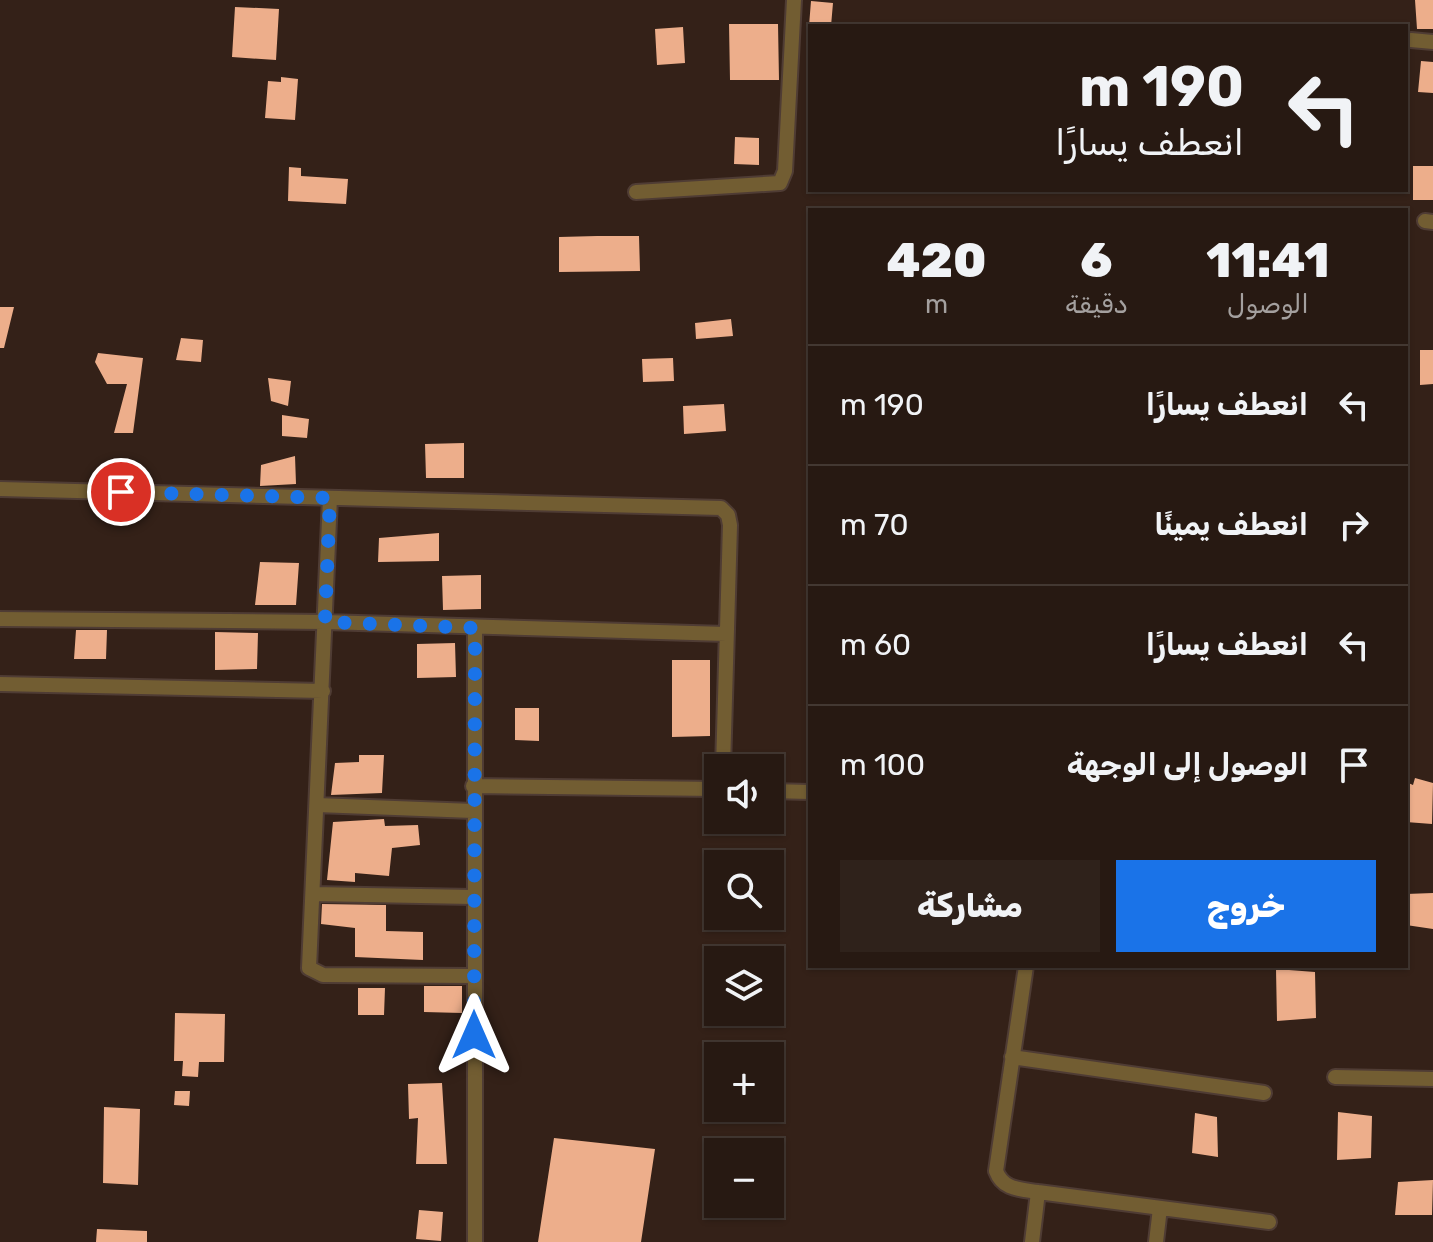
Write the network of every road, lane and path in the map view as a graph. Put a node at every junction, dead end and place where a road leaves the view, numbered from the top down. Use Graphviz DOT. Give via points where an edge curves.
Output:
graph roads {
  1 [pos="794,0"];
  2 [pos="1411,40"];
  3 [pos="1433,42"];
  4 [pos="636,192"];
  5 [pos="0,489"];
  6 [pos="330,498"];
  7 [pos="0,619"];
  8 [pos="325,622"];
  9 [pos="475,628"];
  10 [pos="726,634"];
  11 [pos="0,684"];
  12 [pos="323,691"];
  13 [pos="723,754"];
  14 [pos="473,786"];
  15 [pos="704,789"];
  16 [pos="784,791"];
  17 [pos="808,792"];
  18 [pos="317,805"];
  19 [pos="473,811"];
  20 [pos="313,894"];
  21 [pos="473,897"];
  22 [pos="1026,968"];
  23 [pos="474,976"];
  24 [pos="1012,1057"];
  25 [pos="1335,1077"];
  26 [pos="1433,1079"];
  27 [pos="1264,1093"];
  28 [pos="1038,1192"];
  29 [pos="1160,1208"];
  30 [pos="1269,1222"];
  31 [pos="475,1242"];
  32 [pos="1032,1242"];
  33 [pos="1156,1242"];
  1 -- 4 [label="street" via="785,171 780,183"];
  2 -- 3 [label="street"];
  5 -- 6 [label="street"];
  6 -- 8 [label="street"];
  6 -- 10 [label="street" via="721,508 730,525"];
  7 -- 8 [label="street"];
  8 -- 9 [label="street"];
  8 -- 12 [label="street"];
  9 -- 10 [label="street"];
  9 -- 14 [label="street"];
  10 -- 13 [label="street"];
  11 -- 12 [label="street"];
  12 -- 18 [label="street"];
  14 -- 15 [label="street"];
  14 -- 19 [label="street"];
  16 -- 17 [label="street"];
  18 -- 19 [label="street"];
  18 -- 20 [label="street"];
  19 -- 21 [label="street"];
  20 -- 21 [label="street"];
  20 -- 23 [label="street" via="309,968 315,973"];
  21 -- 23 [label="street"];
  22 -- 24 [label="street"];
  23 -- 31 [label="street"];
  24 -- 27 [label="street"];
  24 -- 28 [label="street" via="996,1171 1009,1187"];
  25 -- 26 [label="street"];
  28 -- 29 [label="street"];
  28 -- 32 [label="street"];
  29 -- 30 [label="street"];
  29 -- 33 [label="street"];
}
